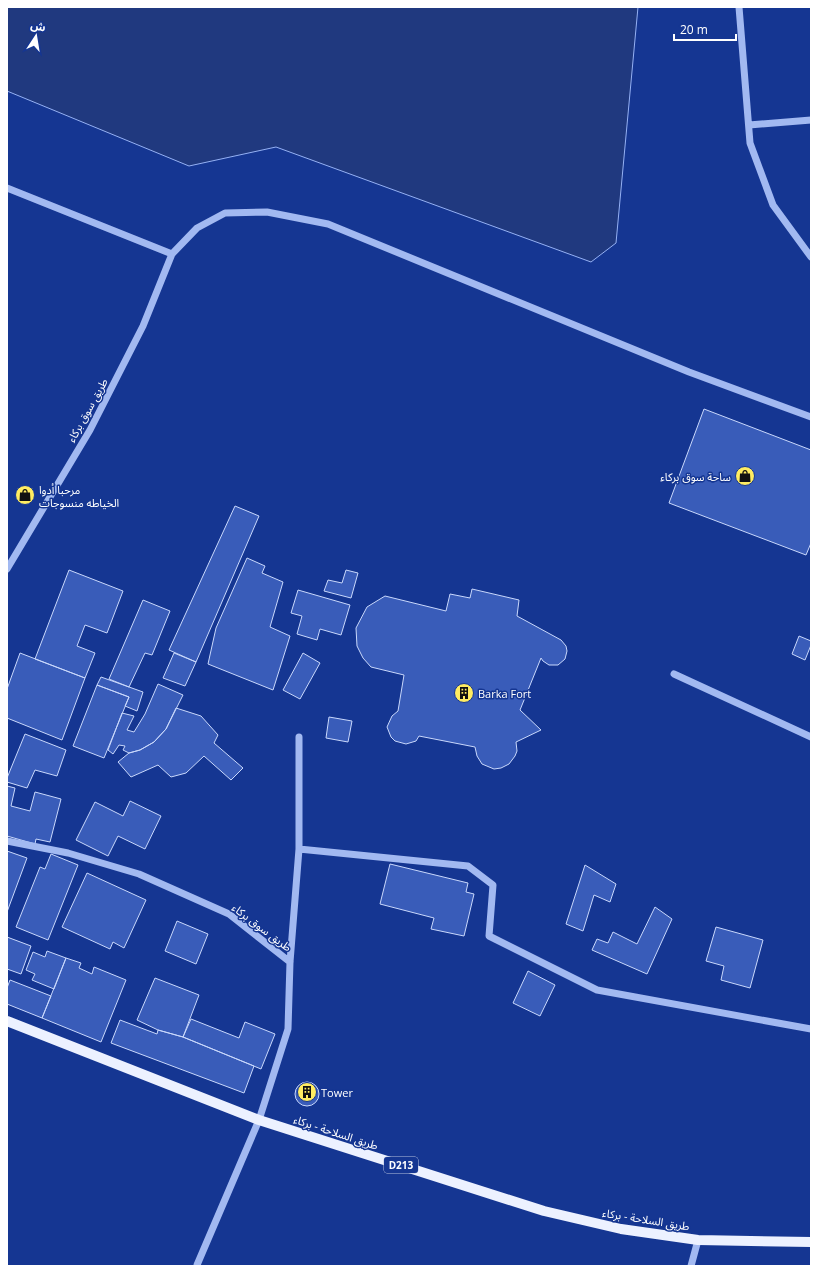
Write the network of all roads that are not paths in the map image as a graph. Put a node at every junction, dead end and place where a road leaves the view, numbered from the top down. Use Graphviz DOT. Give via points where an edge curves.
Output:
graph roads {
  1 [pos="740,7"];
  2 [pos="811,120"];
  3 [pos="749,125"];
  4 [pos="7,188"];
  5 [pos="172,254"];
  6 [pos="811,257"];
  7 [pos="811,417"];
  8 [pos="7,569"];
  9 [pos="674,674"];
  10 [pos="299,737"];
  11 [pos="811,737"];
  12 [pos="7,841"];
  13 [pos="298,849"];
  14 [pos="290,962"];
  15 [pos="7,1021"];
  16 [pos="811,1029"];
  17 [pos="259,1120"];
  18 [pos="698,1240"];
  19 [pos="811,1242"];
  20 [pos="198,1266"];
  21 [pos="691,1266"];
  1 -- 3 [label="street"];
  2 -- 3 [label="street"];
  3 -- 6 [label="street" via="750,144 773,206"];
  4 -- 5 [label="street"];
  5 -- 7 [label="street" via="197,228 225,213 267,212 328,224 689,372"];
  5 -- 8 [label="street, طريق سوق بركاء" via="143,326 93,423"];
  9 -- 11 [label="street"];
  10 -- 13 [label="street, طريق سوق بركاء"];
  12 -- 14 [label="street, طريق سوق بركاء" via="68,853 139,874 229,914"];
  13 -- 14 [label="street, طريق سوق بركاء"];
  13 -- 16 [label="street" via="468,866 493,885 489,936 597,990"];
  14 -- 17 [label="street" via="288,1029"];
  15 -- 17 [label="main road, طريق السلاحة - بركاء / D213"];
  17 -- 18 [label="main road, طريق السلاحة - بركاء / D213" via="544,1212 621,1229"];
  17 -- 20 [label="street"];
  18 -- 19 [label="main road, طريق السلاحة - بركاء / D213"];
  18 -- 21 [label="street"];
}
